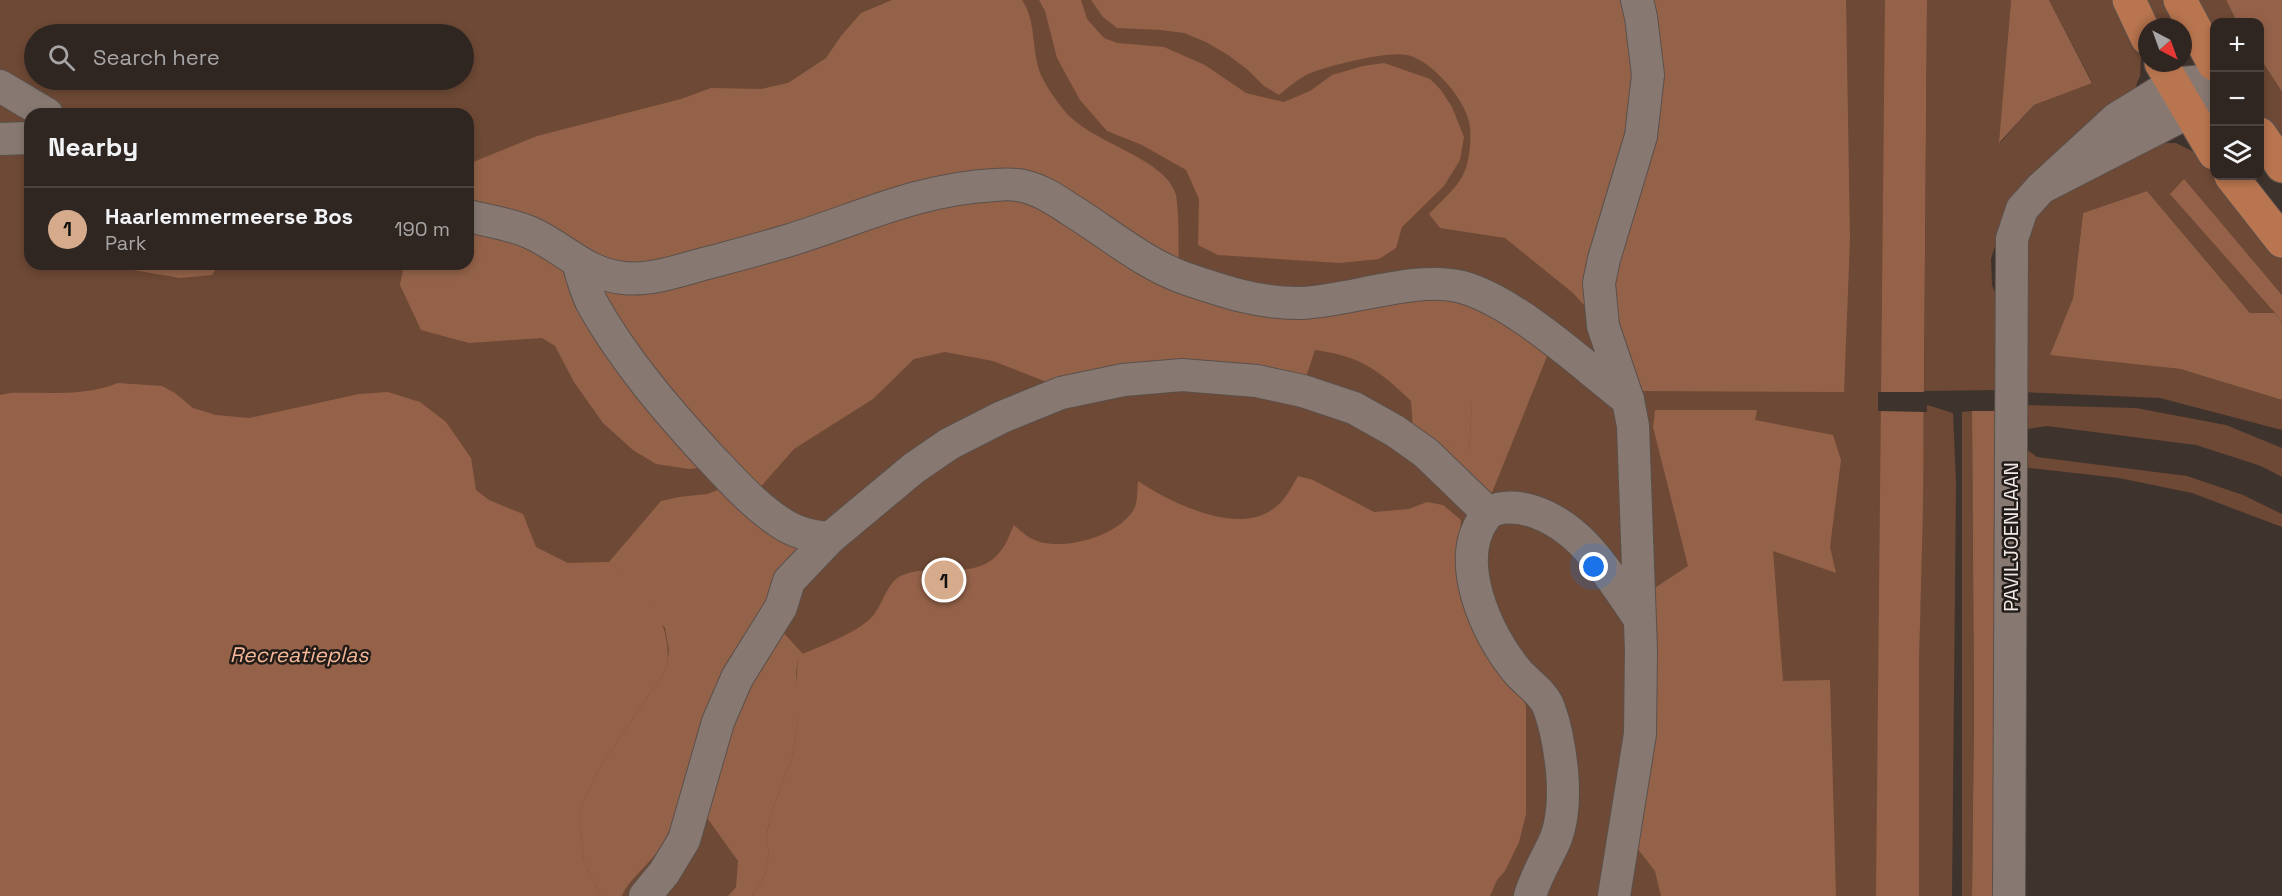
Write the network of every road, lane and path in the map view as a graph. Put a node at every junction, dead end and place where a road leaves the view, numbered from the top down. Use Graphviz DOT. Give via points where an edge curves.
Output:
graph roads {
  1 [pos="1637,0"];
  2 [pos="2129,0"];
  3 [pos="2180,0"];
  4 [pos="2138,19"];
  5 [pos="2210,56"];
  6 [pos="2167,73"];
  7 [pos="2210,79"];
  8 [pos="0,86"];
  9 [pos="2210,91"];
  10 [pos="37,108"];
  11 [pos="2189,112"];
  12 [pos="24,138"];
  13 [pos="0,139"];
  14 [pos="2264,141"];
  15 [pos="2210,146"];
  16 [pos="2282,166"];
  17 [pos="2234,180"];
  18 [pos="2041,188"];
  19 [pos="474,217"];
  20 [pos="2282,241"];
  21 [pos="578,262"];
  22 [pos="1628,400"];
  23 [pos="1488,513"];
  24 [pos="830,538"];
  25 [pos="1639,618"];
  26 [pos="645,896"];
  27 [pos="1530,896"];
  28 [pos="1614,896"];
  29 [pos="2009,896"];
  1 -- 22 [label="street" via="1648,75 1641,136 1599,283 1603,326"];
  2 -- 4 [label="main road"];
  3 -- 5 [label="main road"];
  6 -- 7 [label="street, PAVILJOENLAAN"];
  6 -- 11 [label="main road"];
  6 -- 18 [label="street, PAVILJOENLAAN"];
  8 -- 10 [label="street"];
  9 -- 11 [label="street, PAVILJOENLAAN"];
  11 -- 15 [label="main road"];
  11 -- 18 [label="street, PAVILJOENLAAN"];
  12 -- 13 [label="street"];
  14 -- 16 [label="main road"];
  17 -- 20 [label="main road"];
  18 -- 29 [label="street, PAVILJOENLAAN" via="2022,209 2012,239"];
  19 -- 21 [label="street" via="529,231"];
  21 -- 22 [label="street" via="624,278 650,277 791,240 927,194 997,185 1026,186 1048,195 1132,251 1180,276 1236,295 1302,303 1433,282 1481,293 1546,335"];
  21 -- 24 [label="street" via="593,305 612,334 652,390 695,440 742,490 779,520 809,536"];
  22 -- 25 [label="street" via="1635,456"];
  23 -- 24 [label="street" via="1426,453 1354,408 1257,381 1182,375 1083,387 1002,417 914,468"];
  23 -- 25 [label="street" via="1495,509 1525,509 1559,524 1582,541"];
  23 -- 27 [label="street" via="1473,541 1472,570 1477,596 1502,650 1549,706 1562,769 1562,816"];
  24 -- 26 [label="street" via="789,581 781,607 737,678 718,722 684,840"];
  25 -- 28 [label="street" via="1640,734"];
}
